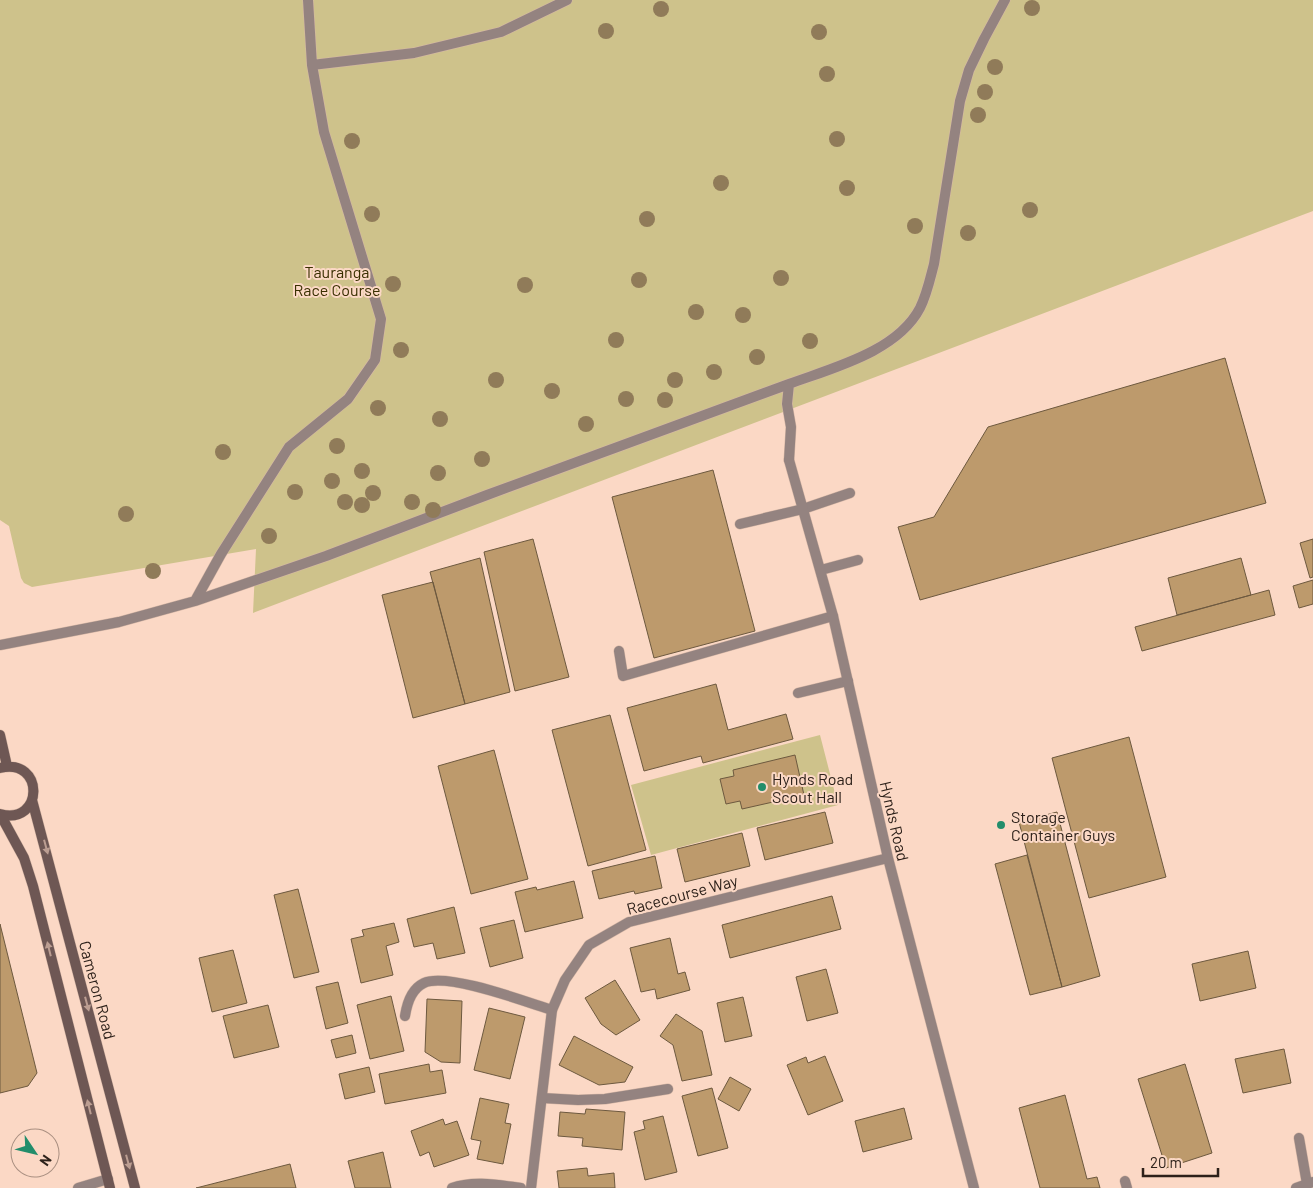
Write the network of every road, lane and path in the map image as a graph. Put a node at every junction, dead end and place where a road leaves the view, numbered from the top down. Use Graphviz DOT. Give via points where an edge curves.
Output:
graph roads {
  1 [pos="308,0"];
  2 [pos="567,0"];
  3 [pos="1006,0"];
  4 [pos="312,65"];
  5 [pos="789,384"];
  6 [pos="850,493"];
  7 [pos="804,509"];
  8 [pos="740,524"];
  9 [pos="858,560"];
  10 [pos="821,570"];
  11 [pos="195,601"];
  12 [pos="833,616"];
  13 [pos="0,645"];
  14 [pos="619,651"];
  15 [pos="848,681"];
  16 [pos="798,693"];
  17 [pos="0,735"];
  18 [pos="3,767"];
  19 [pos="32,800"];
  20 [pos="0,814"];
  21 [pos="888,858"];
  22 [pos="552,1010"];
  23 [pos="405,1016"];
  24 [pos="668,1088"];
  25 [pos="542,1098"];
  26 [pos="1299,1138"];
  27 [pos="1310,1183"];
  28 [pos="109,1184"];
  29 [pos="78,1188"];
  30 [pos="134,1188"];
  31 [pos="452,1188"];
  32 [pos="521,1188"];
  33 [pos="531,1188"];
  34 [pos="974,1188"];
  35 [pos="1296,1188"];
  1 -- 4 [label="street"];
  2 -- 4 [label="street" via="501,32 414,53"];
  3 -- 5 [label="street" via="969,70 960,101 934,264 919,309 892,339 872,351"];
  4 -- 11 [label="street" via="324,132 381,319 375,360 348,398 289,447"];
  5 -- 7 [label="street, Hynds Road" via="789,460"];
  5 -- 11 [label="street" via="326,556"];
  6 -- 7 [label="street"];
  7 -- 8 [label="street"];
  7 -- 10 [label="street, Hynds Road"];
  9 -- 10 [label="street"];
  10 -- 12 [label="street, Hynds Road"];
  11 -- 13 [label="street" via="119,622"];
  12 -- 14 [label="street" via="623,676"];
  12 -- 15 [label="street, Hynds Road"];
  15 -- 16 [label="street"];
  15 -- 21 [label="street, Hynds Road"];
  17 -- 18 [label="main road"];
  18 -- 19 [label="main road, Cameron Road" via="15,767 29,776 33,784"];
  19 -- 20 [label="main road" via="22,812 7,816"];
  19 -- 30 [label="main road, Cameron Road, one-way"];
  28 -- 20 [label="main road, one-way" via="33,886 24,858"];
  21 -- 22 [label="street, Racecourse Way" via="629,922 589,945 565,980"];
  21 -- 34 [label="street, Hynds Road"];
  22 -- 23 [label="street" via="442,980 424,983 412,992"];
  22 -- 25 [label="street, Racecourse Way"];
  24 -- 25 [label="street" via="605,1099"];
  25 -- 33 [label="street, Racecourse Way"];
  26 -- 27 [label="street"];
  27 -- 35 [label="street"];
  28 -- 29 [label="street"];
  31 -- 32 [label="street" via="462,1184 486,1183"];
}
